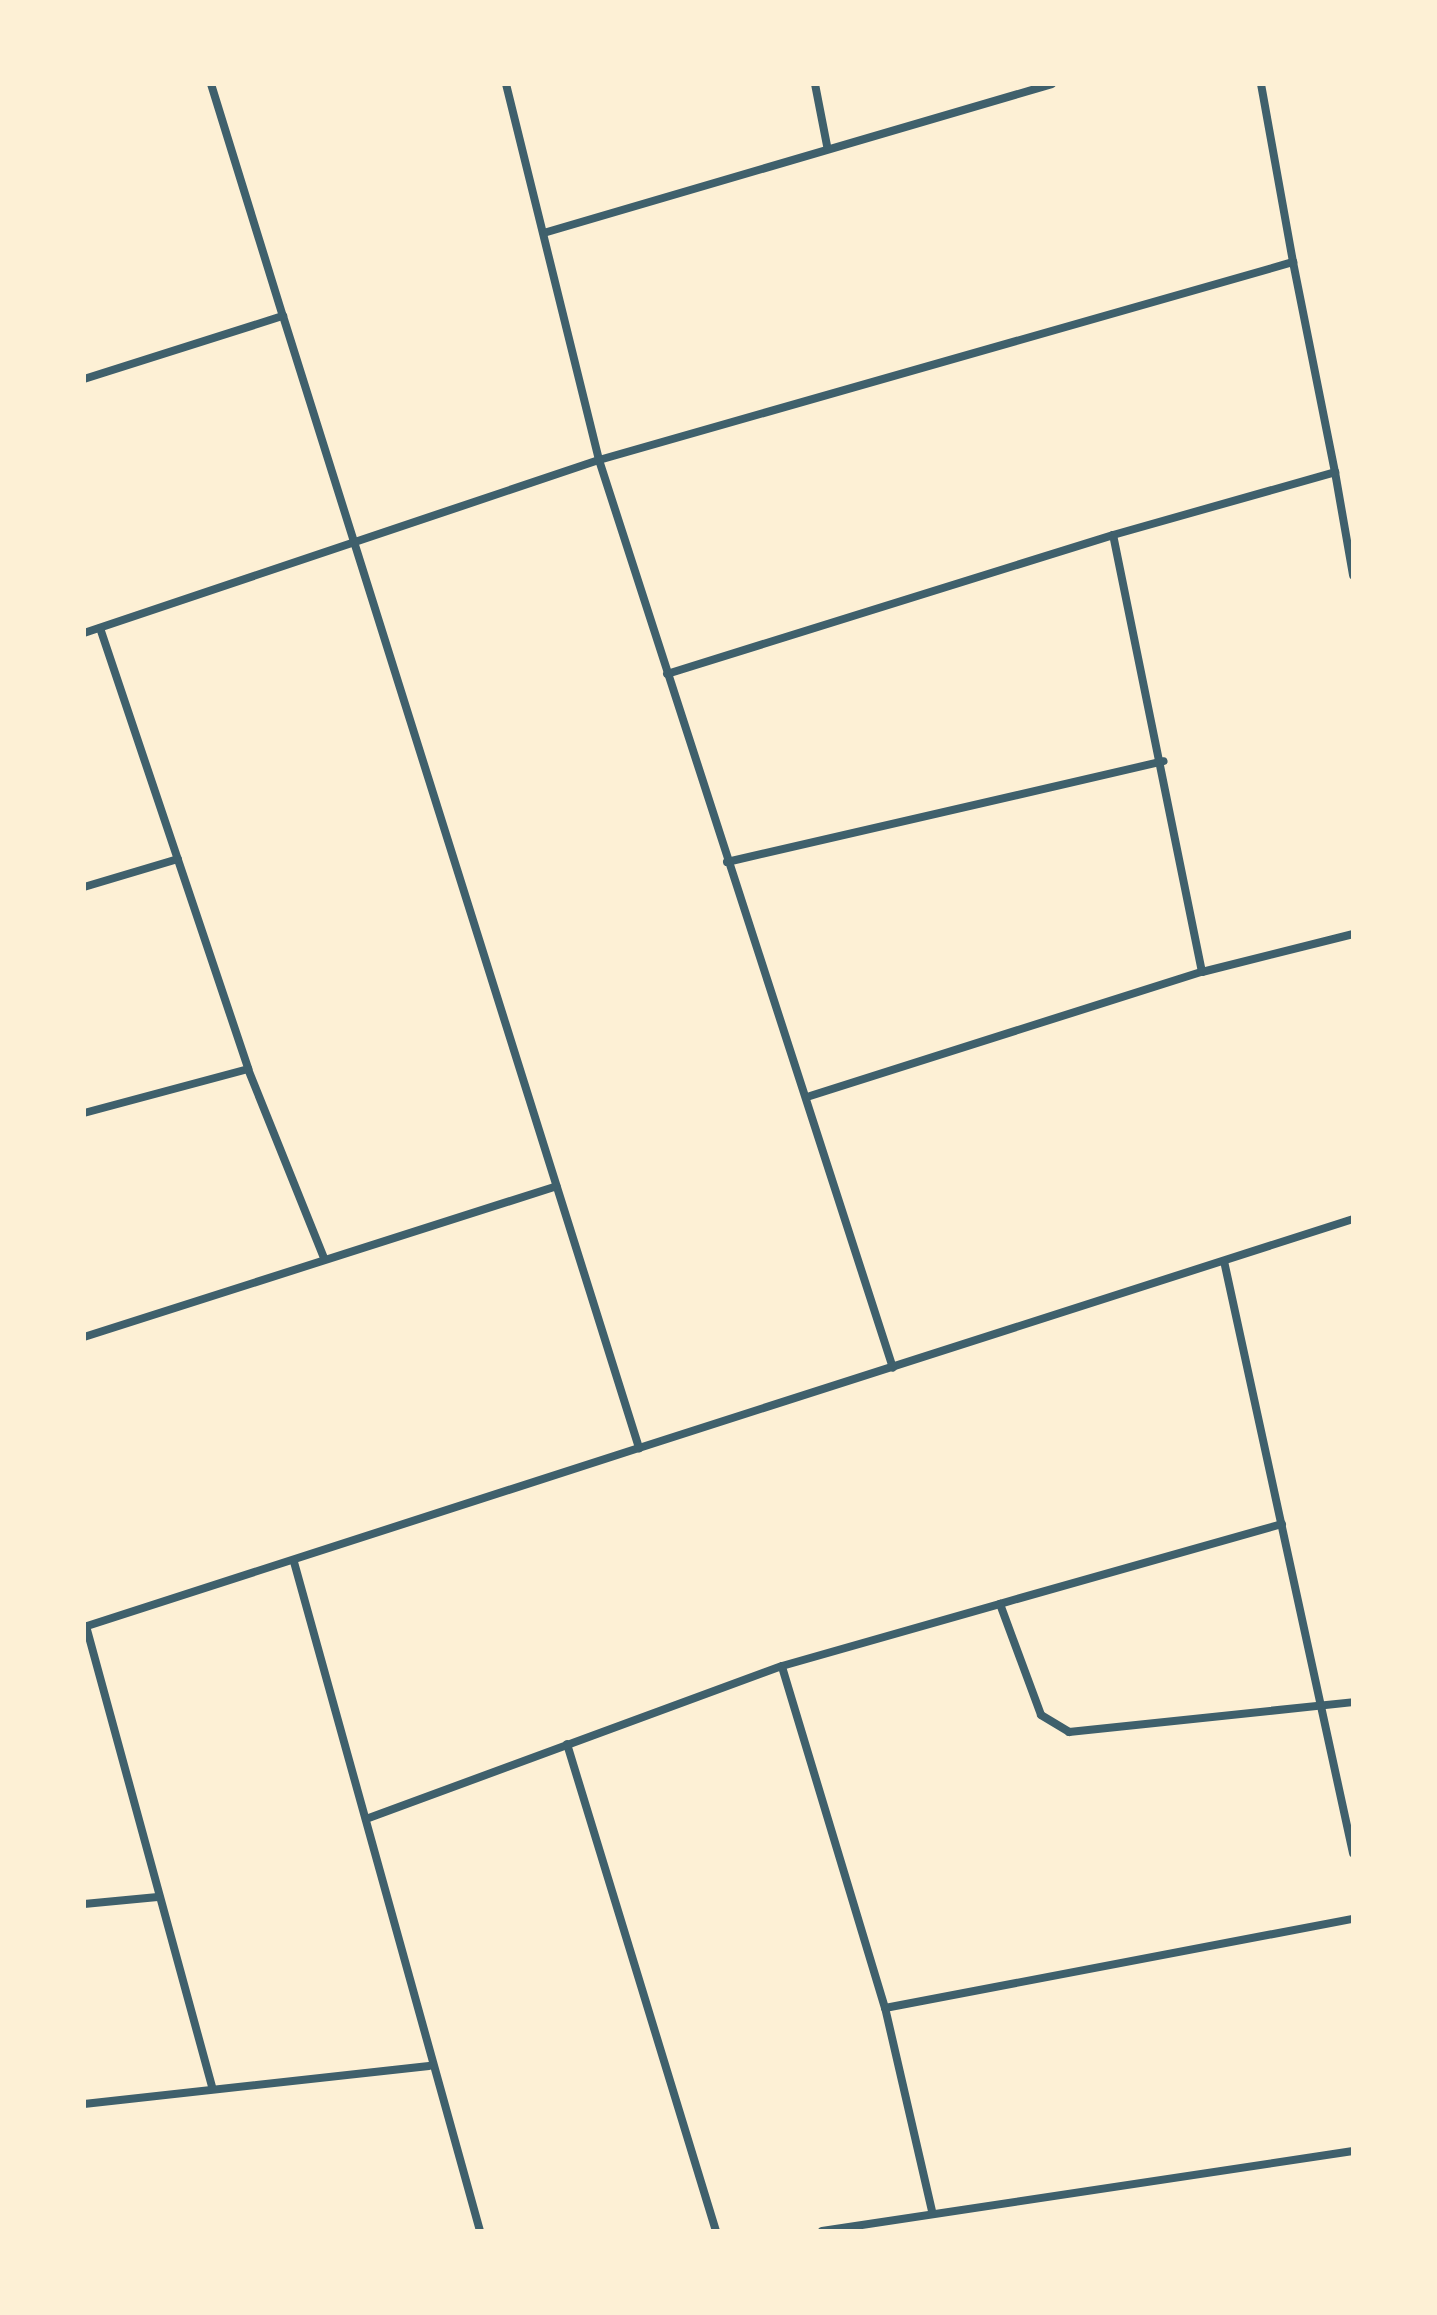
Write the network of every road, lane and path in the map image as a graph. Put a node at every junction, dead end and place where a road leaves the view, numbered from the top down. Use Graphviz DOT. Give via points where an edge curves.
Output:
graph roads {
  1 [pos="211,84"];
  2 [pos="506,84"];
  3 [pos="815,84"];
  4 [pos="1052,84"];
  5 [pos="1261,84"];
  6 [pos="1036,86"];
  7 [pos="827,146"];
  8 [pos="547,232"];
  9 [pos="1293,262"];
  10 [pos="283,316"];
  11 [pos="84,379"];
  12 [pos="599,460"];
  13 [pos="1335,472"];
  14 [pos="1113,535"];
  15 [pos="352,544"];
  16 [pos="1353,575"];
  17 [pos="100,628"];
  18 [pos="84,633"];
  19 [pos="667,674"];
  20 [pos="1163,761"];
  21 [pos="178,859"];
  22 [pos="727,862"];
  23 [pos="84,887"];
  24 [pos="1353,934"];
  25 [pos="1202,972"];
  26 [pos="248,1069"];
  27 [pos="810,1096"];
  28 [pos="84,1113"];
  29 [pos="556,1186"];
  30 [pos="1353,1219"];
  31 [pos="324,1258"];
  32 [pos="1224,1261"];
  33 [pos="84,1337"];
  34 [pos="893,1368"];
  35 [pos="639,1448"];
  36 [pos="1282,1524"];
  37 [pos="294,1562"];
  38 [pos="1000,1604"];
  39 [pos="85,1626"];
  40 [pos="782,1666"];
  41 [pos="1353,1702"];
  42 [pos="1324,1707"];
  43 [pos="567,1744"];
  44 [pos="366,1819"];
  45 [pos="1353,1853"];
  46 [pos="158,1897"];
  47 [pos="84,1904"];
  48 [pos="1353,1919"];
  49 [pos="885,2008"];
  50 [pos="429,2066"];
  51 [pos="212,2087"];
  52 [pos="84,2104"];
  53 [pos="1353,2151"];
  54 [pos="932,2211"];
  55 [pos="480,2231"];
  56 [pos="716,2231"];
  57 [pos="822,2231"];
  1 -- 10 [label="street"];
  2 -- 8 [label="street"];
  3 -- 7 [label="street"];
  4 -- 6 [label="street"];
  5 -- 9 [label="street"];
  6 -- 7 [label="street"];
  7 -- 8 [label="street"];
  8 -- 12 [label="street"];
  9 -- 12 [label="street"];
  9 -- 13 [label="street"];
  10 -- 11 [label="street"];
  10 -- 15 [label="street"];
  12 -- 15 [label="street"];
  12 -- 19 [label="street"];
  13 -- 14 [label="street"];
  13 -- 16 [label="street"];
  14 -- 19 [label="street"];
  14 -- 20 [label="street"];
  15 -- 17 [label="street"];
  15 -- 29 [label="street"];
  17 -- 18 [label="street"];
  17 -- 21 [label="street"];
  19 -- 22 [label="street"];
  20 -- 22 [label="street"];
  20 -- 25 [label="street"];
  21 -- 23 [label="street"];
  21 -- 26 [label="street"];
  22 -- 27 [label="street"];
  24 -- 25 [label="street"];
  25 -- 27 [label="street"];
  26 -- 28 [label="street"];
  26 -- 31 [label="street"];
  27 -- 34 [label="street"];
  29 -- 31 [label="street"];
  29 -- 35 [label="street"];
  30 -- 32 [label="street"];
  31 -- 33 [label="street"];
  32 -- 34 [label="street"];
  32 -- 36 [label="street"];
  34 -- 35 [label="street"];
  35 -- 37 [label="street"];
  36 -- 38 [label="street"];
  36 -- 42 [label="street"];
  37 -- 39 [label="street"];
  37 -- 44 [label="street"];
  38 -- 40 [label="street"];
  38 -- 42 [label="street" via="1041,1715 1059,1730"];
  39 -- 46 [label="street"];
  40 -- 43 [label="street"];
  40 -- 49 [label="street"];
  41 -- 42 [label="street"];
  42 -- 45 [label="street"];
  43 -- 44 [label="street"];
  43 -- 56 [label="street"];
  44 -- 50 [label="street"];
  46 -- 47 [label="street"];
  46 -- 51 [label="street"];
  48 -- 49 [label="street"];
  49 -- 54 [label="street"];
  50 -- 51 [label="street"];
  50 -- 55 [label="street"];
  51 -- 52 [label="street"];
  53 -- 54 [label="street"];
  54 -- 57 [label="street"];
}
